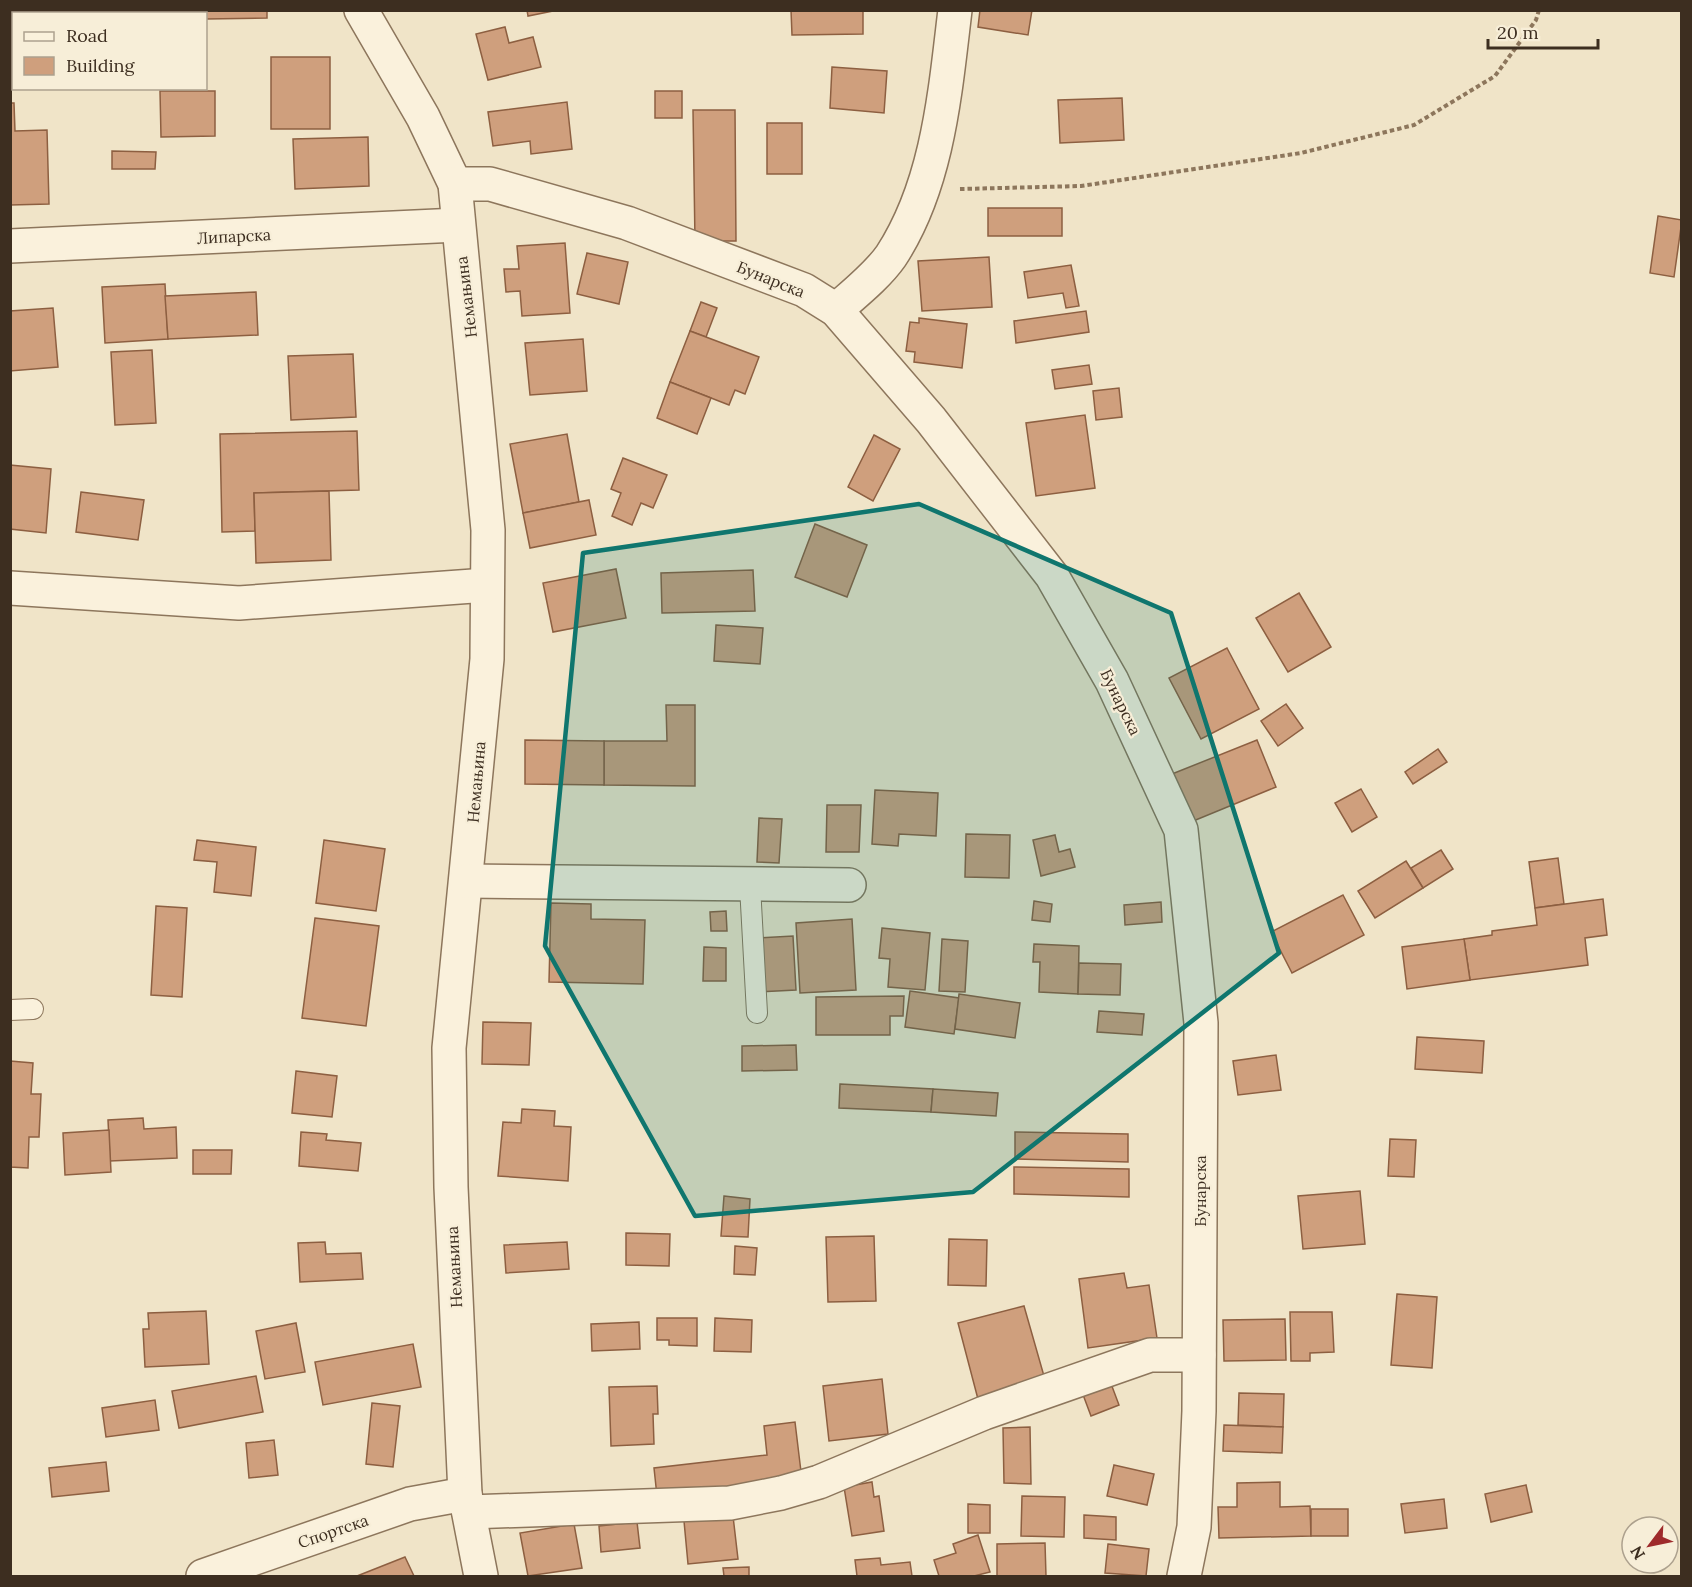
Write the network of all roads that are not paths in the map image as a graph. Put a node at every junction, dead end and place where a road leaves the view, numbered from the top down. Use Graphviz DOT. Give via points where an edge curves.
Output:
graph roads {
  1 [pos="361,10"];
  2 [pos="955,10"];
  3 [pos="455,184"];
  4 [pos="458,225"];
  5 [pos="10,246"];
  6 [pos="836,310"];
  7 [pos="487,585"];
  8 [pos="10,588"];
  9 [pos="466,881"];
  10 [pos="849,885"];
  11 [pos="750,886"];
  12 [pos="33,1009"];
  13 [pos="10,1010"];
  14 [pos="757,1013"];
  15 [pos="1199,1355"];
  16 [pos="467,1503"];
  17 [pos="203,1576"];
  18 [pos="481,1576"];
  19 [pos="1184,1576"];
  1 -- 3 [label="street, Немањина" via="423,117"];
  2 -- 6 [label="street" via="935,149 920,190 890,256"];
  3 -- 4 [label="street, Немањина"];
  3 -- 6 [label="street, Бунарска" via="490,184 627,223 804,290"];
  4 -- 5 [label="street, Липарска"];
  4 -- 7 [label="street, Немањина" via="488,530"];
  6 -- 15 [label="street, Бунарска" via="931,420 1052,576 1112,681 1181,830 1201,1023"];
  7 -- 8 [label="street" via="239,603"];
  7 -- 9 [label="street, Немањина" via="487,659"];
  9 -- 11 [label="street"];
  9 -- 16 [label="street, Немањина" via="449,1048 451,1187"];
  10 -- 11 [label="street"];
  11 -- 14 [label="lane"];
  12 -- 13 [label="lane"];
  15 -- 16 [label="street, Спортска" via="1150,1355 984,1413 819,1482 759,1499 730,1503"];
  15 -- 19 [label="street, Бунарска" via="1194,1527"];
  16 -- 17 [label="street, Спортска" via="410,1504"];
  16 -- 18 [label="street, Немањина"];
}
